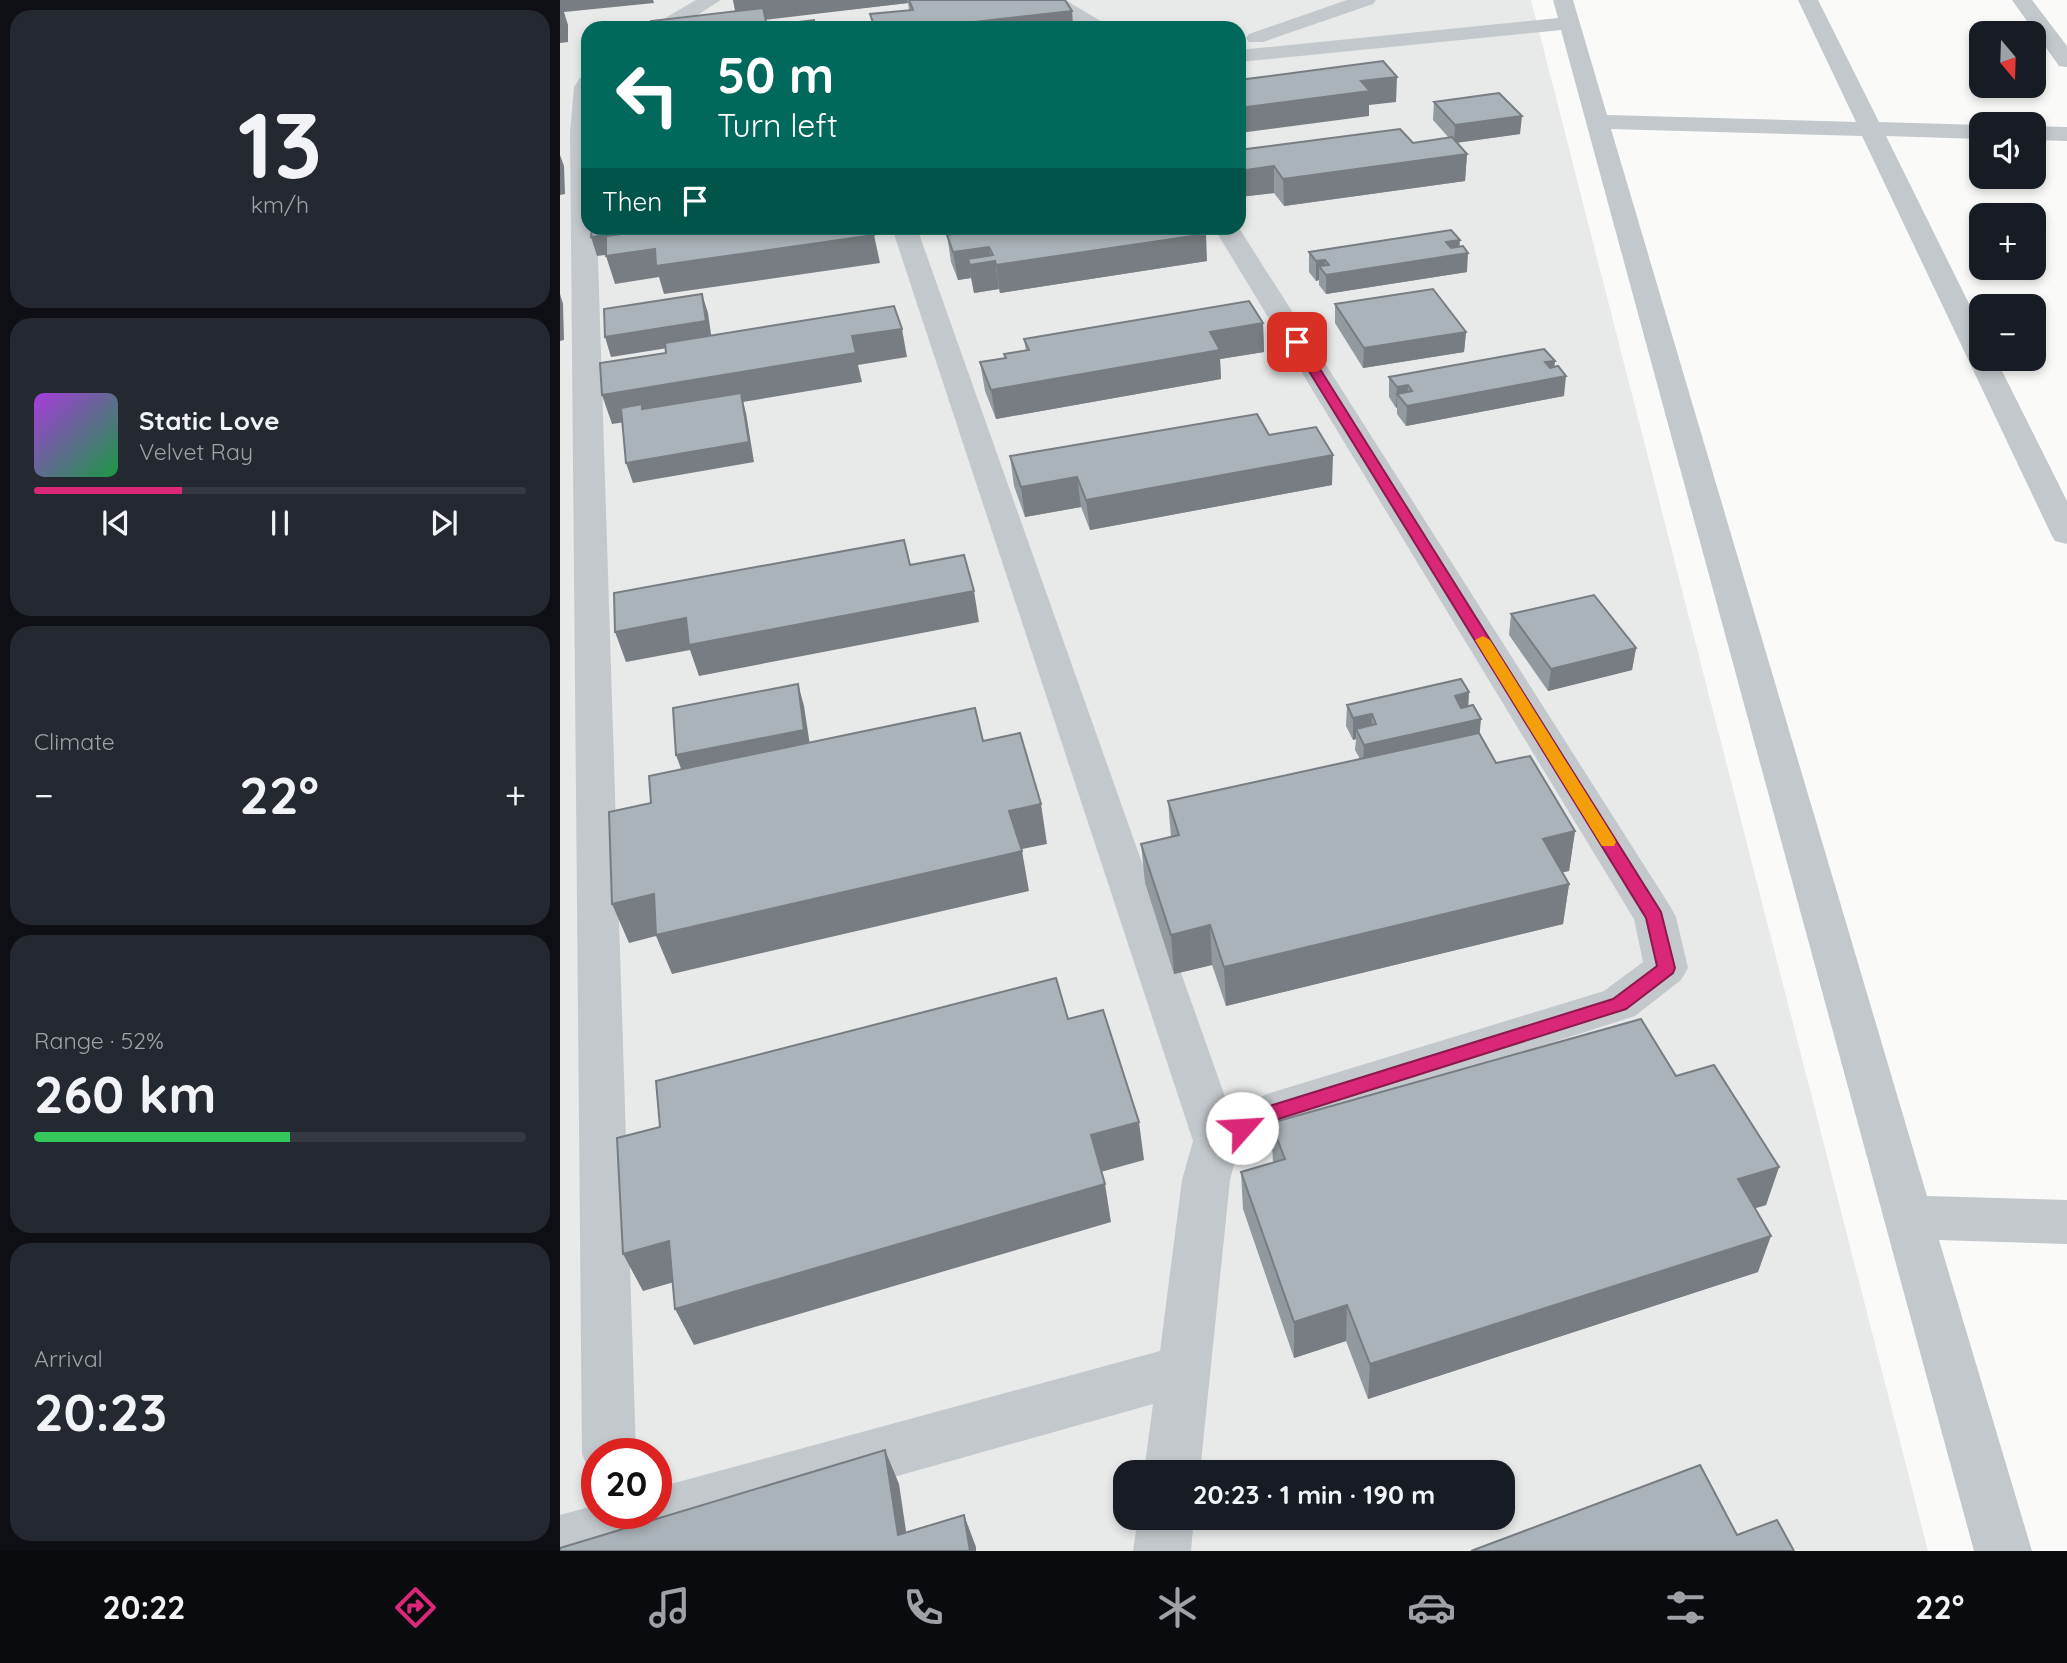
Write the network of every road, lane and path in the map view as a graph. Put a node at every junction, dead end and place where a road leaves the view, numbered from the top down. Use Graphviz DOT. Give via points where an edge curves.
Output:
graph roads {
  1 [pos="711,0"];
  2 [pos="1050,0"];
  3 [pos="1366,0"];
  4 [pos="1808,0"];
  5 [pos="2022,0"];
  6 [pos="1567,12"];
  7 [pos="674,21"];
  8 [pos="1087,21"];
  9 [pos="1246,41"];
  10 [pos="1246,55"];
  11 [pos="2067,61"];
  12 [pos="581,110"];
  13 [pos="1600,122"];
  14 [pos="1871,129"];
  15 [pos="577,132"];
  16 [pos="1969,132"];
  17 [pos="2046,133"];
  18 [pos="2067,134"];
  19 [pos="906,235"];
  20 [pos="1230,235"];
  21 [pos="1969,331"];
  22 [pos="1988,371"];
  23 [pos="2067,534"];
  24 [pos="1217,1141"];
  25 [pos="1908,1217"];
  26 [pos="2067,1222"];
  27 [pos="1184,1370"];
  28 [pos="609,1438"];
  29 [pos="1173,1460"];
  30 [pos="672,1507"];
  31 [pos="1164,1530"];
  32 [pos="1162,1551"];
  33 [pos="2003,1551"];
  1 -- 7 [label="street"];
  2 -- 8 [label="street"];
  3 -- 9 [label="street"];
  4 -- 14 [label="street"];
  5 -- 11 [label="street"];
  6 -- 10 [label="street"];
  6 -- 13 [label="street"];
  12 -- 15 [label="street"];
  13 -- 14 [label="street"];
  13 -- 25 [label="street"];
  14 -- 16 [label="street"];
  14 -- 21 [label="street"];
  15 -- 28 [label="street"];
  17 -- 18 [label="street"];
  19 -- 24 [label="street"];
  20 -- 24 [label="street" via="1655,917 1667,968 1619,1004 1267,1114"];
  22 -- 23 [label="street"];
  24 -- 27 [label="street" via="1206,1180"];
  25 -- 26 [label="street"];
  25 -- 33 [label="street"];
  27 -- 29 [label="street"];
  27 -- 30 [label="street"];
  31 -- 32 [label="street"];
}
